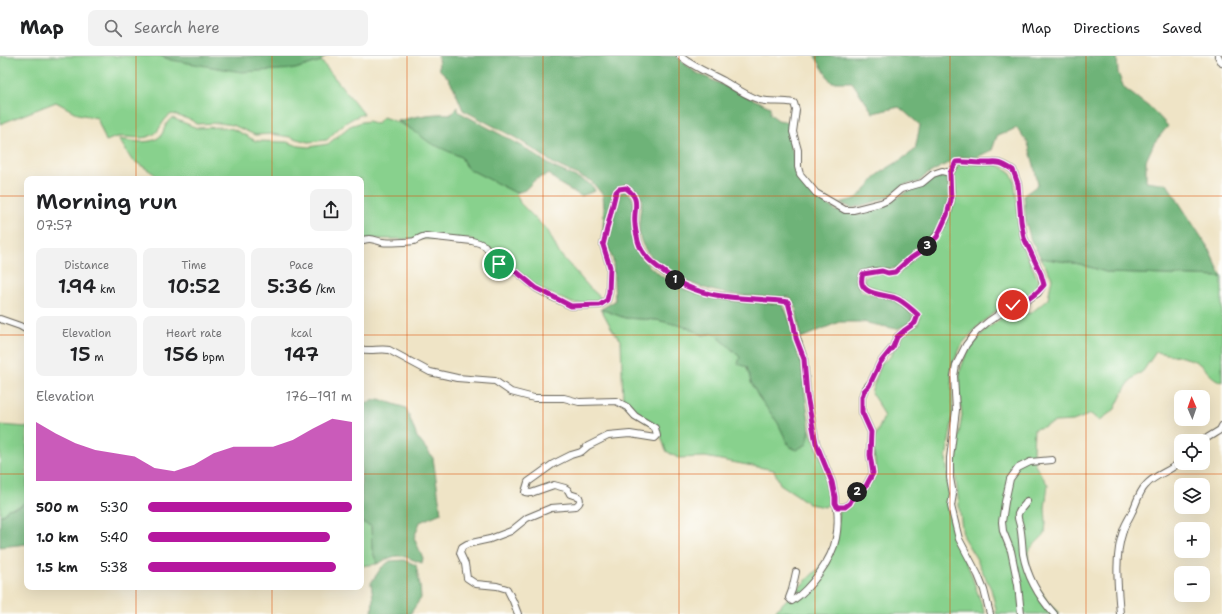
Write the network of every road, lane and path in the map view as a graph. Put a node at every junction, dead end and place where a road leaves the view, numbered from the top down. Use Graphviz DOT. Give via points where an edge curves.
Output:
graph roads {
  1 [pos="680,56"];
  2 [pos="1218,56"];
  3 [pos="1222,63"];
  4 [pos="950,173"];
  5 [pos="364,240"];
  6 [pos="0,318"];
  7 [pos="24,328"];
  8 [pos="364,349"];
  9 [pos="1222,426"];
  10 [pos="1210,436"];
  11 [pos="1052,460"];
  12 [pos="1174,467"];
  13 [pos="1027,501"];
  14 [pos="837,507"];
  15 [pos="796,572"];
  16 [pos="518,614"];
  17 [pos="990,614"];
  18 [pos="1021,614"];
  19 [pos="1054,614"];
  20 [pos="1120,614"];
  1 -- 4 [label="street" via="690,64 753,97 765,101 794,103 796,110 793,132 800,174 816,193 845,210 881,203 901,189 922,183 933,174 942,171"];
  2 -- 3 [label="street"];
  4 -- 14 [label="street" via="951,200 937,237 895,272 875,271 863,274 861,280 869,292 903,301 918,315 915,323 897,337 864,391 862,412 871,432 870,455 873,473 866,486 854,495 850,503 845,507"];
  4 -- 17 [label="street" via="956,162 965,161 978,164 1001,163 1013,170 1018,184 1024,238 1044,285 1038,293 1013,305 977,331 966,345 956,365 954,376 956,410 950,458 953,494 951,506 959,539 978,575"];
  5 -- 14 [label="street" via="373,238 384,242 414,241 426,236 472,241 485,246 499,264 518,273 552,297 571,306 600,305 607,300 609,292 610,267 603,245 606,231 616,192 626,188 632,192 636,200 635,223 642,252 674,280 691,288 722,296 788,302 804,359 807,396 816,443 832,482"];
  6 -- 7 [label="street"];
  8 -- 16 [label="street" via="389,350 430,372 457,378 495,381 511,392 534,398 564,398 579,402 616,401 654,428 657,436 655,438 630,434 608,436 553,464 528,482 525,492 531,493 550,485 560,486 579,497 576,506 551,508 527,518 511,531 462,547 460,553 467,578 476,584 507,589"];
  9 -- 10 [label="street"];
  11 -- 18 [label="street" via="1030,462 1018,468 1010,478 1005,502 1003,531 1011,551"];
  12 -- 20 [label="street" via="1146,484 1122,532 1117,570"];
  13 -- 19 [label="street" via="1018,514 1023,554 1032,584"];
  14 -- 15 [label="street" via="836,537 826,561 802,595 792,601 789,598"];
}
